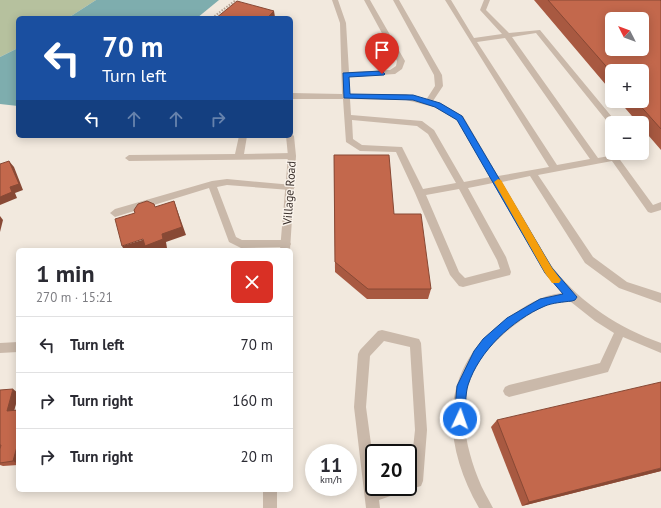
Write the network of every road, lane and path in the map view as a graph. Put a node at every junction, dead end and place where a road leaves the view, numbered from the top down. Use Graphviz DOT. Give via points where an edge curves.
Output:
graph roads {
  1 [pos="236,0"];
  2 [pos="335,0"];
  3 [pos="367,0"];
  4 [pos="396,0"];
  5 [pos="448,0"];
  6 [pos="487,0"];
  7 [pos="215,16"];
  8 [pos="507,35"];
  9 [pos="472,40"];
  10 [pos="345,75"];
  11 [pos="293,96"];
  12 [pos="346,96"];
  13 [pos="429,102"];
  14 [pos="607,116"];
  15 [pos="347,117"];
  16 [pos="243,138"];
  17 [pos="290,138"];
  18 [pos="239,156"];
  19 [pos="292,156"];
  20 [pos="129,158"];
  21 [pos="605,158"];
  22 [pos="617,160"];
  23 [pos="596,161"];
  24 [pos="555,169"];
  25 [pos="532,173"];
  26 [pos="496,179"];
  27 [pos="212,184"];
  28 [pos="460,186"];
  29 [pos="290,187"];
  30 [pos="420,193"];
  31 [pos="661,206"];
  32 [pos="115,213"];
  33 [pos="285,247"];
  34 [pos="572,297"];
  35 [pos="661,298"];
  36 [pos="620,331"];
  37 [pos="16,347"];
  38 [pos="0,348"];
  39 [pos="661,348"];
  40 [pos="509,391"];
  41 [pos="365,444"];
  42 [pos="417,471"];
  43 [pos="270,492"];
  44 [pos="383,496"];
  45 [pos="373,502"];
  46 [pos="270,508"];
  47 [pos="486,508"];
  1 -- 7 [label="path"];
  2 -- 10 [label="street" via="343,23"];
  3 -- 10 [label="street" via="401,60 399,67 392,72"];
  4 -- 13 [label="street" via="438,75 439,86"];
  5 -- 9 [label="street"];
  6 -- 8 [label="street" via="483,10"];
  8 -- 9 [label="street"];
  8 -- 14 [label="street" via="538,31"];
  8 -- 23 [label="street"];
  9 -- 24 [label="street"];
  10 -- 12 [label="street"];
  11 -- 12 [label="street"];
  12 -- 13 [label="street" via="399,96"];
  12 -- 15 [label="street"];
  13 -- 26 [label="street" via="460,118"];
  15 -- 28 [label="street" via="419,123 431,132"];
  15 -- 30 [label="street" via="349,140 360,148 399,149"];
  16 -- 18 [label="street"];
  17 -- 19 [label="street, Village Road"];
  18 -- 19 [label="street"];
  18 -- 20 [label="street"];
  19 -- 29 [label="street, Village Road"];
  21 -- 23 [label="street"];
  22 -- 31 [label="street" via="651,209"];
  23 -- 24 [label="street"];
  24 -- 25 [label="street"];
  25 -- 26 [label="street"];
  25 -- 35 [label="street" via="589,260 623,285"];
  26 -- 28 [label="street"];
  26 -- 34 [label="street" via="548,270"];
  27 -- 29 [label="street" via="227,182"];
  27 -- 32 [label="street"];
  27 -- 33 [label="street" via="232,239 241,244"];
  28 -- 30 [label="street"];
  28 -- 30 [label="street" via="502,260 506,272 463,283 455,275"];
  29 -- 33 [label="street, Village Road"];
  34 -- 36 [label="street" via="584,308"];
  34 -- 47 [label="street" via="544,302 498,331 478,354 462,386 461,437 471,478"];
  36 -- 39 [label="street"];
  36 -- 40 [label="street" via="604,368"];
  37 -- 38 [label="street"];
  41 -- 42 [label="street" via="360,407 364,354 382,335 415,343 421,430"];
  43 -- 46 [label="street"];
  44 -- 45 [label="street"];
}
